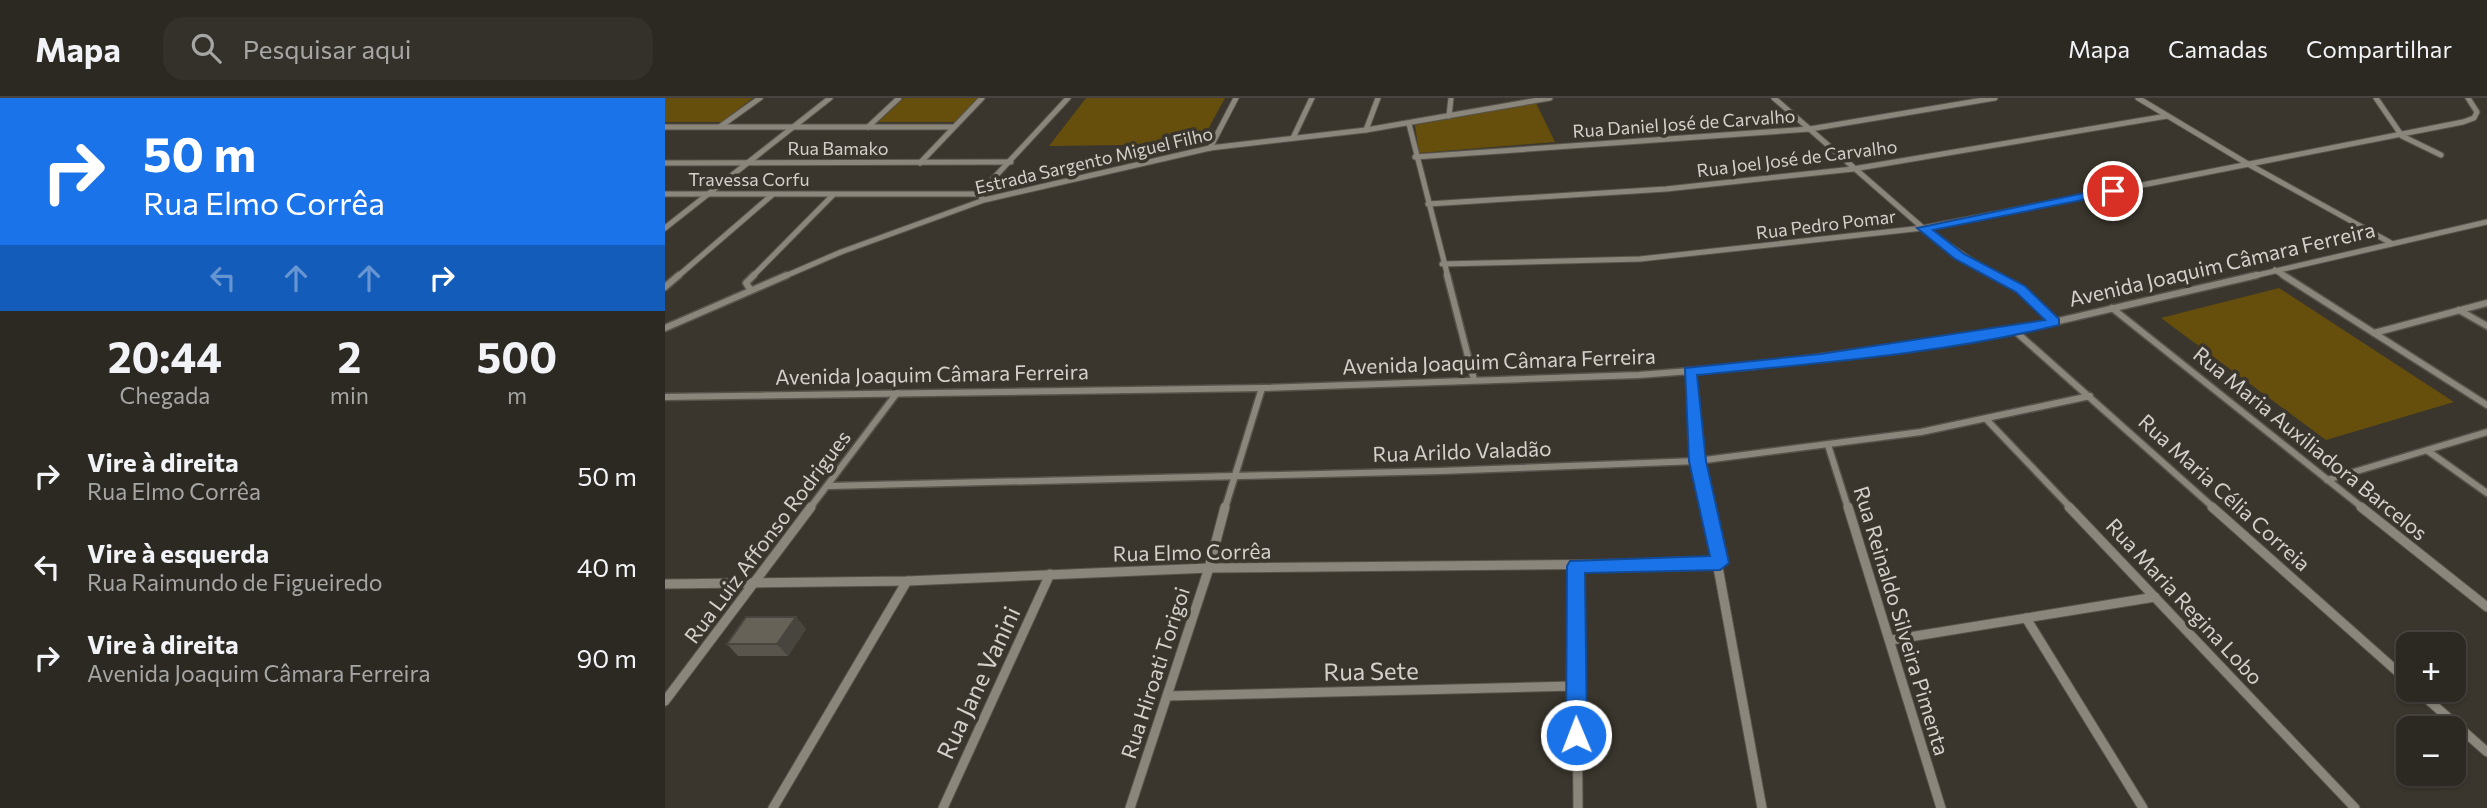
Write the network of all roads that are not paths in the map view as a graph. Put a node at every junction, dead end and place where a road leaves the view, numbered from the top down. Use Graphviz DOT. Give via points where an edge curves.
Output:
graph roads {
  1 [pos="760,98"];
  2 [pos="831,98"];
  3 [pos="899,98"];
  4 [pos="982,98"];
  5 [pos="1068,98"];
  6 [pos="1236,98"];
  7 [pos="1312,98"];
  8 [pos="1378,98"];
  9 [pos="1451,98"];
  10 [pos="1550,98"];
  11 [pos="1774,98"];
  12 [pos="1995,98"];
  13 [pos="2138,98"];
  14 [pos="2376,98"];
  15 [pos="2468,98"];
  16 [pos="1519,101"];
  17 [pos="2167,116"];
  18 [pos="1449,117"];
  19 [pos="1409,124"];
  20 [pos="665,127"];
  21 [pos="719,127"];
  22 [pos="794,127"];
  23 [pos="868,127"];
  24 [pos="953,127"];
  25 [pos="1810,129"];
  26 [pos="1366,130"];
  27 [pos="2402,136"];
  28 [pos="1293,138"];
  29 [pos="1210,148"];
  30 [pos="2441,155"];
  31 [pos="1415,156"];
  32 [pos="1011,162"];
  33 [pos="665,163"];
  34 [pos="920,163"];
  35 [pos="746,164"];
  36 [pos="2248,164"];
  37 [pos="1853,169"];
  38 [pos="665,194"];
  39 [pos="708,194"];
  40 [pos="772,194"];
  41 [pos="979,194"];
  42 [pos="833,195"];
  43 [pos="984,200"];
  44 [pos="1428,204"];
  45 [pos="2487,222"];
  46 [pos="665,228"];
  47 [pos="1923,228"];
  48 [pos="2391,243"];
  49 [pos="1442,264"];
  50 [pos="2274,270"];
  51 [pos="748,286"];
  52 [pos="665,287"];
  53 [pos="2487,303"];
  54 [pos="2112,308"];
  55 [pos="2459,310"];
  56 [pos="2055,322"];
  57 [pos="2487,326"];
  58 [pos="665,328"];
  59 [pos="2015,331"];
  60 [pos="2374,333"];
  61 [pos="1690,371"];
  62 [pos="1474,380"];
  63 [pos="1262,388"];
  64 [pos="897,393"];
  65 [pos="2090,396"];
  66 [pos="666,398"];
  67 [pos="2487,405"];
  68 [pos="1987,420"];
  69 [pos="2487,432"];
  70 [pos="1828,445"];
  71 [pos="2428,451"];
  72 [pos="1697,461"];
  73 [pos="1234,474"];
  74 [pos="2327,480"];
  75 [pos="829,486"];
  76 [pos="2487,493"];
  77 [pos="1720,563"];
  78 [pos="1576,566"];
  79 [pos="1209,568"];
  80 [pos="1049,574"];
  81 [pos="907,581"];
  82 [pos="665,584"];
  83 [pos="754,584"];
  84 [pos="2155,597"];
  85 [pos="2487,607"];
  86 [pos="2026,618"];
  87 [pos="1891,640"];
  88 [pos="2396,670"];
  89 [pos="1575,686"];
  90 [pos="1167,696"];
  91 [pos="665,701"];
  92 [pos="2431,702"];
  93 [pos="2487,752"];
  94 [pos="773,808"];
  95 [pos="943,808"];
  96 [pos="1131,808"];
  97 [pos="1578,808"];
  98 [pos="1762,808"];
  99 [pos="1941,808"];
  100 [pos="2143,808"];
  101 [pos="2355,808"];
  1 -- 21 [label="street"];
  2 -- 22 [label="street"];
  3 -- 23 [label="street"];
  4 -- 24 [label="street"];
  5 -- 32 [label="street"];
  6 -- 29 [label="street"];
  7 -- 28 [label="street"];
  8 -- 26 [label="street"];
  9 -- 18 [label="street"];
  10 -- 16 [label="street, Estrada Sargento Miguel Filho"];
  11 -- 25 [label="street"];
  12 -- 25 [label="street, Rua Daniel José de Carvalho"];
  13 -- 17 [label="street"];
  14 -- 27 [label="street"];
  15 -- 27 [label="street, Rua Pedro Pomar" via="2477,112 2475,118"];
  16 -- 18 [label="street, Estrada Sargento Miguel Filho"];
  17 -- 36 [label="street"];
  17 -- 37 [label="street, Rua Joel José de Carvalho"];
  18 -- 19 [label="street, Estrada Sargento Miguel Filho"];
  19 -- 26 [label="street, Estrada Sargento Miguel Filho"];
  19 -- 31 [label="street"];
  20 -- 21 [label="street"];
  21 -- 22 [label="street"];
  22 -- 23 [label="street"];
  22 -- 35 [label="street"];
  23 -- 24 [label="street"];
  24 -- 34 [label="street"];
  25 -- 31 [label="street, Rua Daniel José de Carvalho"];
  25 -- 37 [label="street"];
  26 -- 28 [label="street, Estrada Sargento Miguel Filho"];
  27 -- 30 [label="street"];
  27 -- 36 [label="street, Rua Pedro Pomar"];
  28 -- 29 [label="street, Estrada Sargento Miguel Filho"];
  29 -- 43 [label="street, Estrada Sargento Miguel Filho"];
  31 -- 44 [label="street"];
  32 -- 34 [label="street, Rua Bamako"];
  32 -- 41 [label="street"];
  33 -- 35 [label="street, Rua Bamako"];
  34 -- 35 [label="street, Rua Bamako"];
  35 -- 39 [label="street"];
  36 -- 47 [label="street, Rua Pedro Pomar"];
  36 -- 48 [label="street"];
  37 -- 44 [label="street, Rua Joel José de Carvalho" via="1628,192"];
  37 -- 47 [label="street"];
  38 -- 39 [label="street, Travessa Corfu"];
  39 -- 40 [label="street, Travessa Corfu"];
  39 -- 46 [label="street"];
  40 -- 42 [label="street, Travessa Corfu"];
  40 -- 52 [label="street"];
  41 -- 42 [label="street, Travessa Corfu"];
  41 -- 43 [label="street"];
  42 -- 51 [label="street"];
  43 -- 51 [label="street, Estrada Sargento Miguel Filho"];
  44 -- 49 [label="street"];
  45 -- 48 [label="street, Avenida Joaquim Câmara Ferreira"];
  47 -- 49 [label="street, Rua Pedro Pomar" via="1653,258"];
  47 -- 56 [label="street" via="1960,256 2021,289"];
  48 -- 50 [label="street, Avenida Joaquim Câmara Ferreira"];
  49 -- 62 [label="street"];
  50 -- 54 [label="street, Avenida Joaquim Câmara Ferreira"];
  50 -- 60 [label="street"];
  51 -- 58 [label="street, Estrada Sargento Miguel Filho"];
  53 -- 55 [label="street"];
  54 -- 56 [label="street, Avenida Joaquim Câmara Ferreira"];
  54 -- 74 [label="street, Rua Maria Auxiliadora Barcelos"];
  55 -- 57 [label="street"];
  55 -- 60 [label="street"];
  56 -- 59 [label="street, Avenida Joaquim Câmara Ferreira"];
  59 -- 61 [label="street, Avenida Joaquim Câmara Ferreira"];
  59 -- 65 [label="street, Rua Maria Célia Correia"];
  60 -- 67 [label="street"];
  61 -- 62 [label="street, Avenida Joaquim Câmara Ferreira"];
  61 -- 72 [label="street"];
  62 -- 63 [label="street, Avenida Joaquim Câmara Ferreira"];
  63 -- 64 [label="street, Avenida Joaquim Câmara Ferreira"];
  63 -- 73 [label="street, Rua Hiroati Torigoi"];
  64 -- 66 [label="street, Avenida Joaquim Câmara Ferreira"];
  64 -- 75 [label="street, Rua Luiz Affonso Rodrigues"];
  65 -- 68 [label="street, Rua Arildo Valadão"];
  65 -- 88 [label="street, Rua Maria Célia Correia"];
  68 -- 70 [label="street, Rua Arildo Valadão"];
  68 -- 84 [label="street, Rua Maria Regina Lobo"];
  69 -- 71 [label="street"];
  70 -- 72 [label="street, Rua Arildo Valadão"];
  70 -- 87 [label="street, Rua Reinaldo Silveira Pimenta"];
  71 -- 74 [label="street"];
  71 -- 76 [label="street"];
  72 -- 73 [label="street, Rua Arildo Valadão"];
  72 -- 77 [label="street"];
  73 -- 75 [label="street, Rua Arildo Valadão"];
  73 -- 79 [label="street, Rua Hiroati Torigoi"];
  74 -- 85 [label="street, Rua Maria Auxiliadora Barcelos"];
  75 -- 83 [label="street, Rua Luiz Affonso Rodrigues"];
  77 -- 78 [label="street, Rua Elmo Corrêa"];
  77 -- 98 [label="street"];
  78 -- 79 [label="street, Rua Elmo Corrêa"];
  78 -- 89 [label="street"];
  79 -- 80 [label="street, Rua Elmo Corrêa"];
  79 -- 90 [label="street, Rua Hiroati Torigoi"];
  80 -- 81 [label="street, Rua Elmo Corrêa"];
  80 -- 95 [label="street, Rua Jane Vanini"];
  81 -- 83 [label="street, Rua Elmo Corrêa"];
  81 -- 94 [label="street"];
  82 -- 83 [label="street, Rua Elmo Corrêa"];
  83 -- 91 [label="street, Rua Luiz Affonso Rodrigues"];
  84 -- 86 [label="street"];
  84 -- 101 [label="street, Rua Maria Regina Lobo"];
  86 -- 87 [label="street"];
  86 -- 100 [label="street"];
  87 -- 99 [label="street, Rua Reinaldo Silveira Pimenta"];
  89 -- 90 [label="street, Rua Sete"];
  89 -- 97 [label="street"];
  90 -- 96 [label="street, Rua Hiroati Torigoi"];
  92 -- 93 [label="street"];
}
